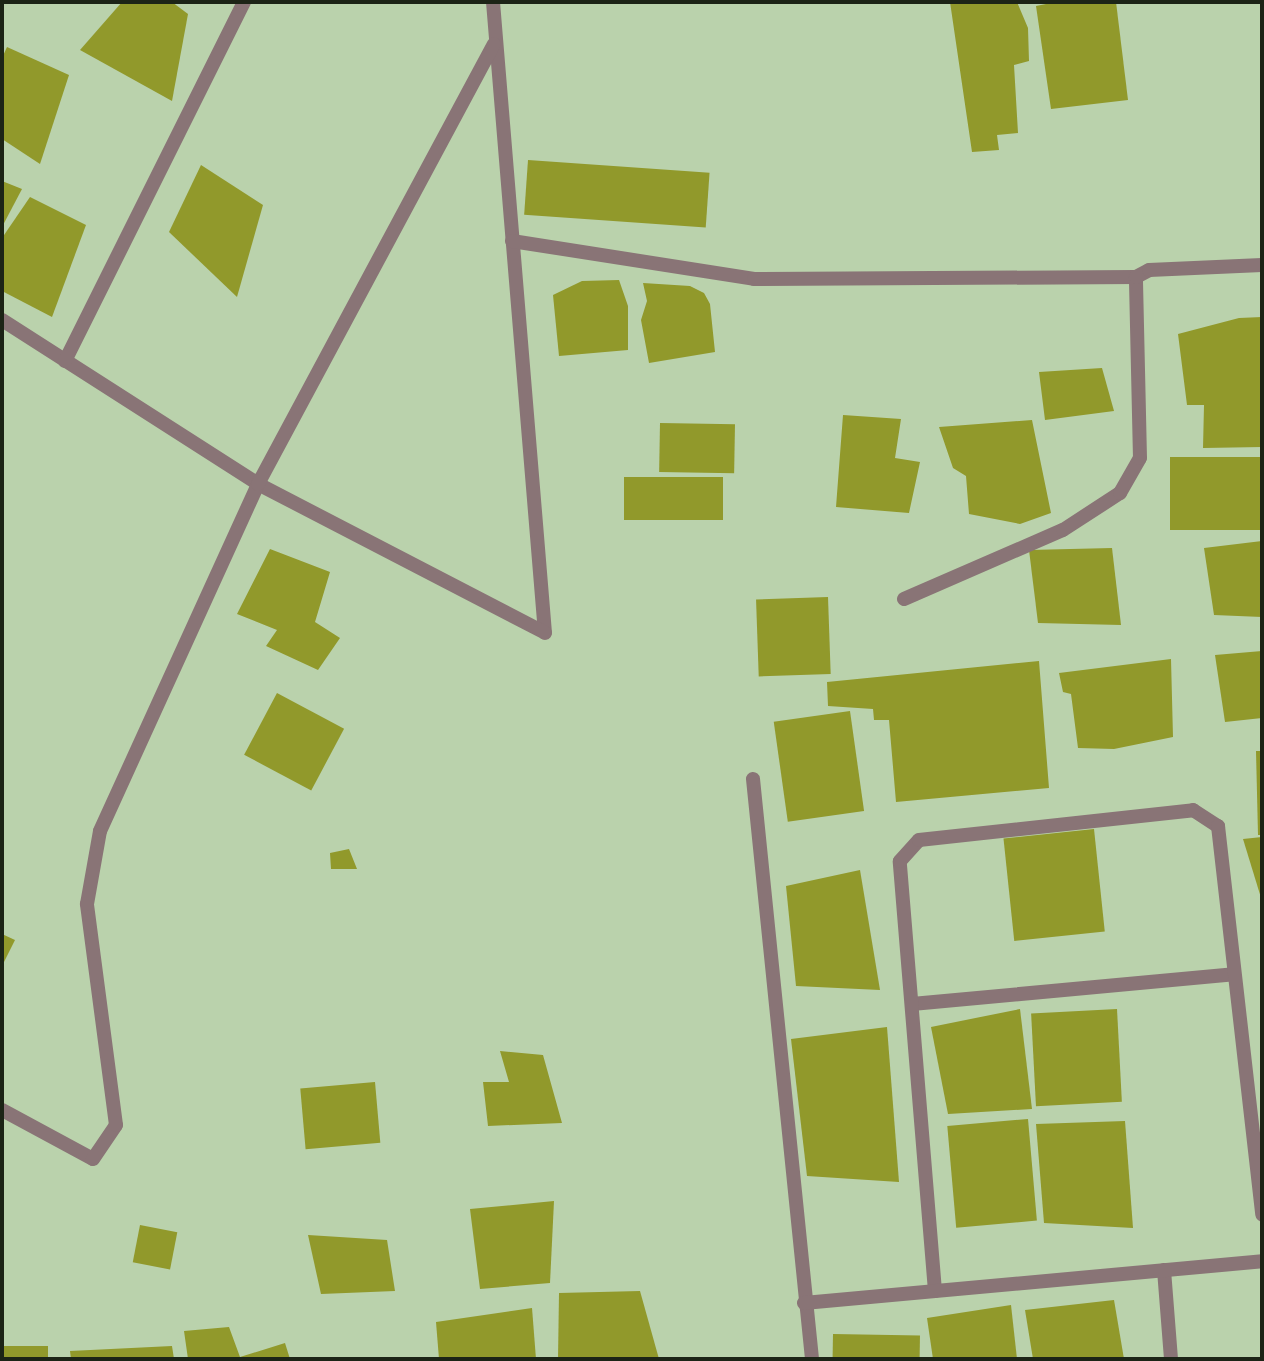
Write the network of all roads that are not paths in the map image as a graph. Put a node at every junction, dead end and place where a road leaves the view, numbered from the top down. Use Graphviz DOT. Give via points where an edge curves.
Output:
graph roads {
  1 [pos="244,2"];
  2 [pos="493,2"];
  3 [pos="495,44"];
  4 [pos="512,241"];
  5 [pos="1262,265"];
  6 [pos="1136,277"];
  7 [pos="2,320"];
  8 [pos="65,361"];
  9 [pos="258,484"];
  10 [pos="904,599"];
  11 [pos="753,779"];
  12 [pos="1234,974"];
  13 [pos="912,1004"];
  14 [pos="2,1110"];
  15 [pos="1262,1215"];
  16 [pos="1262,1261"];
  17 [pos="1164,1270"];
  18 [pos="936,1291"];
  19 [pos="804,1303"];
  20 [pos="812,1359"];
  21 [pos="1171,1359"];
  1 -- 8 [label="street"];
  2 -- 3 [label="street"];
  3 -- 4 [label="street"];
  3 -- 9 [label="street"];
  4 -- 6 [label="street" via="754,279"];
  4 -- 9 [label="street" via="545,634"];
  5 -- 6 [label="street" via="1149,270"];
  6 -- 10 [label="street" via="1140,458 1120,493 1063,530"];
  7 -- 8 [label="street"];
  8 -- 9 [label="street"];
  9 -- 14 [label="street" via="100,831 88,904 116,1125 93,1159"];
  11 -- 19 [label="street"];
  12 -- 13 [label="street"];
  12 -- 13 [label="street" via="1218,826 1192,810 919,840 907,848 900,861"];
  12 -- 15 [label="street"];
  13 -- 18 [label="street"];
  16 -- 17 [label="street"];
  17 -- 18 [label="street"];
  17 -- 21 [label="street"];
  18 -- 19 [label="street"];
  19 -- 20 [label="street"];
}
